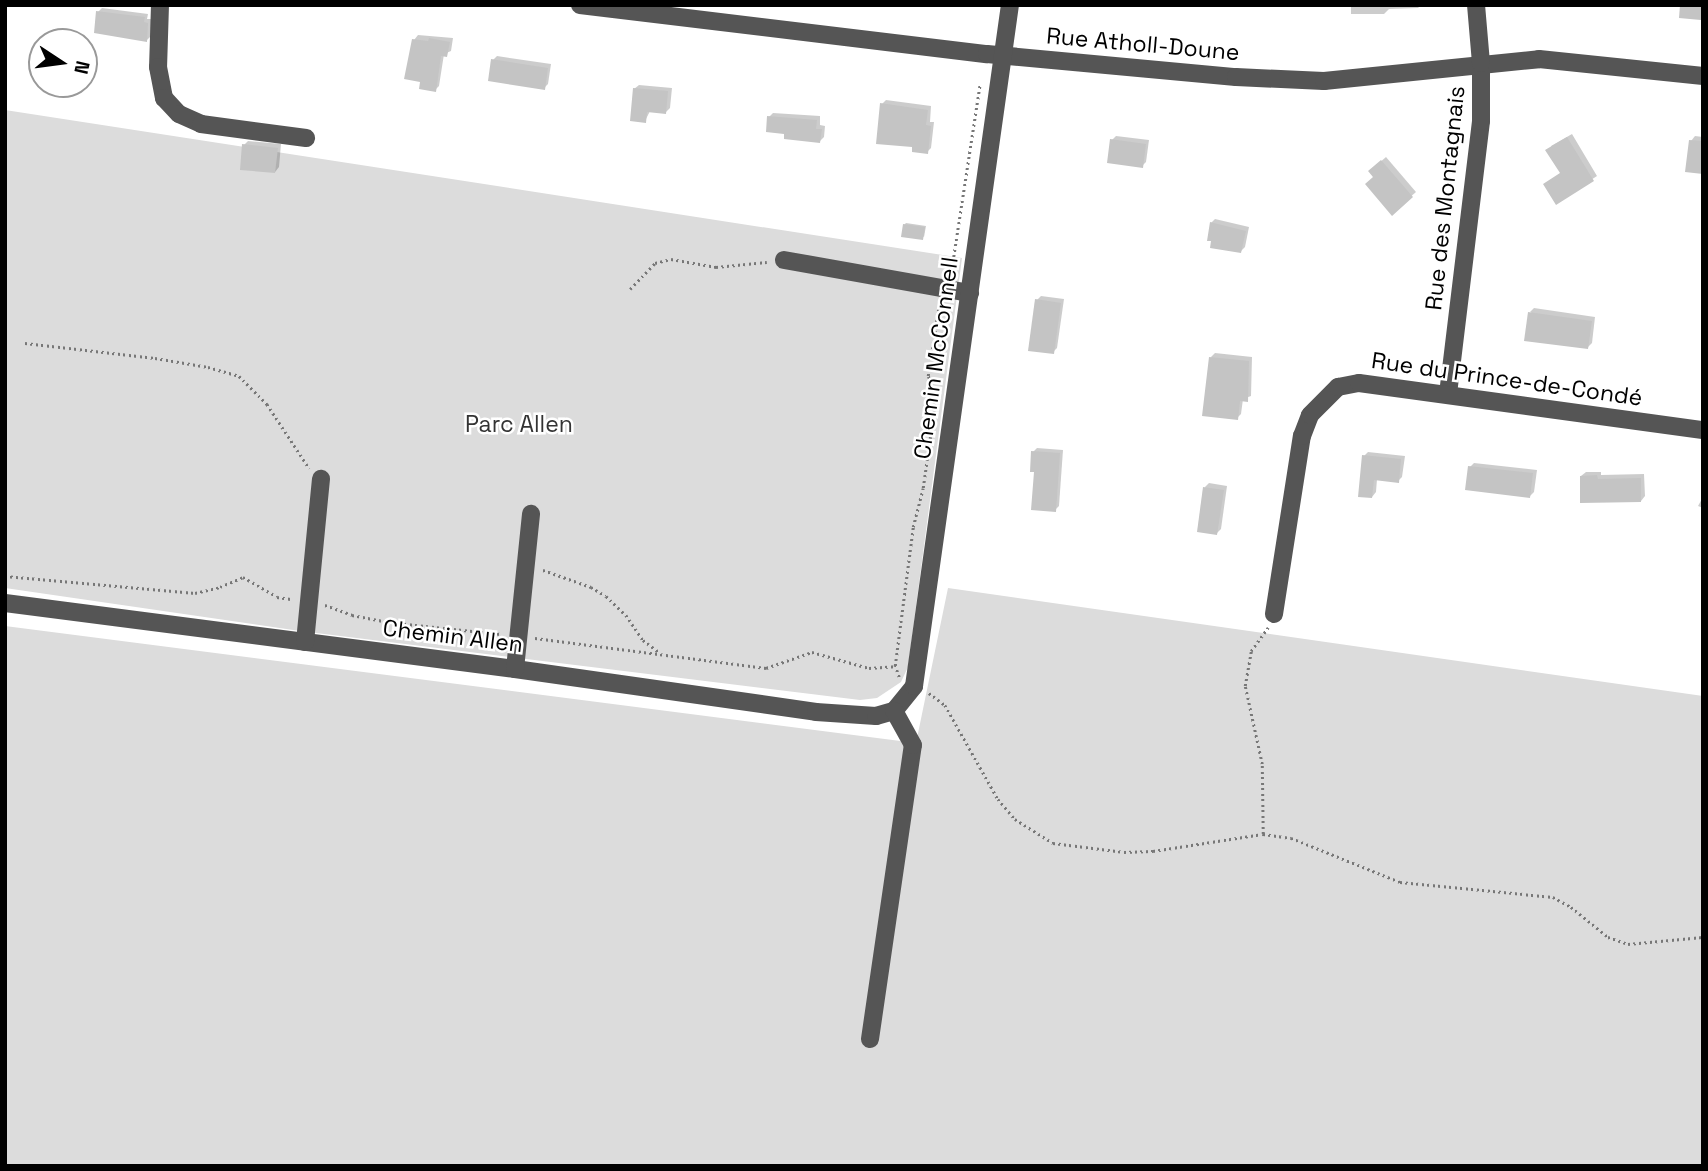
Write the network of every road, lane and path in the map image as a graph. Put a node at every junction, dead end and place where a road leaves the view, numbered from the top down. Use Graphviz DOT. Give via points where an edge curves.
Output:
graph roads {
  1 [pos="160,5"];
  2 [pos="580,5"];
  3 [pos="1010,5"];
  4 [pos="1476,5"];
  5 [pos="995,55"];
  6 [pos="1481,63"];
  7 [pos="1703,76"];
  8 [pos="306,138"];
  9 [pos="784,260"];
  10 [pos="630,289"];
  11 [pos="946,289"];
  12 [pos="970,293"];
  13 [pos="25,344"];
  14 [pos="1448,394"];
  15 [pos="1703,430"];
  16 [pos="321,479"];
  17 [pos="531,514"];
  18 [pos="526,567"];
  19 [pos="5,576"];
  20 [pos="5,603"];
  21 [pos="310,603"];
  22 [pos="1273,614"];
  23 [pos="519,636"];
  24 [pos="305,642"];
  25 [pos="664,655"];
  26 [pos="895,666"];
  27 [pos="515,669"];
  28 [pos="914,686"];
  29 [pos="894,712"];
  30 [pos="1263,834"];
  31 [pos="1703,937"];
  32 [pos="870,1038"];
  1 -- 8 [label="street" via="158,67 164,99 179,114 201,124"];
  2 -- 5 [label="street, Rue Atholl-Doune"];
  3 -- 5 [label="street, Chemin McConnell"];
  4 -- 6 [label="street, Rue des Montagnais"];
  5 -- 6 [label="street, Rue Atholl-Doune" via="1324,81"];
  5 -- 11 [label="path" via="975,105 954,264"];
  5 -- 12 [label="street, Chemin McConnell"];
  6 -- 7 [label="street, Rue Atholl-Doune" via="1539,59"];
  6 -- 14 [label="street, Rue des Montagnais" via="1478,150"];
  9 -- 10 [label="path" via="716,267 671,259 655,263"];
  9 -- 11 [label="street"];
  11 -- 12 [label="street"];
  11 -- 26 [label="path" via="929,356 934,410"];
  12 -- 28 [label="street, Chemin McConnell"];
  13 -- 16 [label="path" via="155,358 239,376 267,404 302,462"];
  14 -- 15 [label="street, Rue du Prince-de-Condé"];
  14 -- 22 [label="street, Rue du Prince-de-Condé" via="1359,383 1338,387 1310,415 1297,460"];
  16 -- 21 [label="street"];
  17 -- 18 [label="street"];
  18 -- 23 [label="street"];
  18 -- 25 [label="path" via="553,572 606,596 643,640"];
  19 -- 21 [label="path" via="195,593 243,577 277,597"];
  20 -- 24 [label="street, Chemin Allen"];
  21 -- 23 [label="path" via="388,622"];
  21 -- 24 [label="street"];
  22 -- 30 [label="path" via="1251,651 1245,686 1262,764"];
  23 -- 25 [label="path"];
  23 -- 27 [label="street"];
  24 -- 27 [label="street, Chemin Allen"];
  25 -- 26 [label="path" via="766,668 812,652 869,668"];
  26 -- 28 [label="path" via="897,677"];
  27 -- 29 [label="street, Chemin Allen" via="817,712 876,716"];
  28 -- 29 [label="street, Chemin McConnell"];
  28 -- 30 [label="path" via="945,705 998,799 1015,819 1053,843 1153,851"];
  29 -- 32 [label="street" via="913,745"];
  30 -- 31 [label="path" via="1291,838 1400,882 1552,897 1608,937 1628,944"];
}
